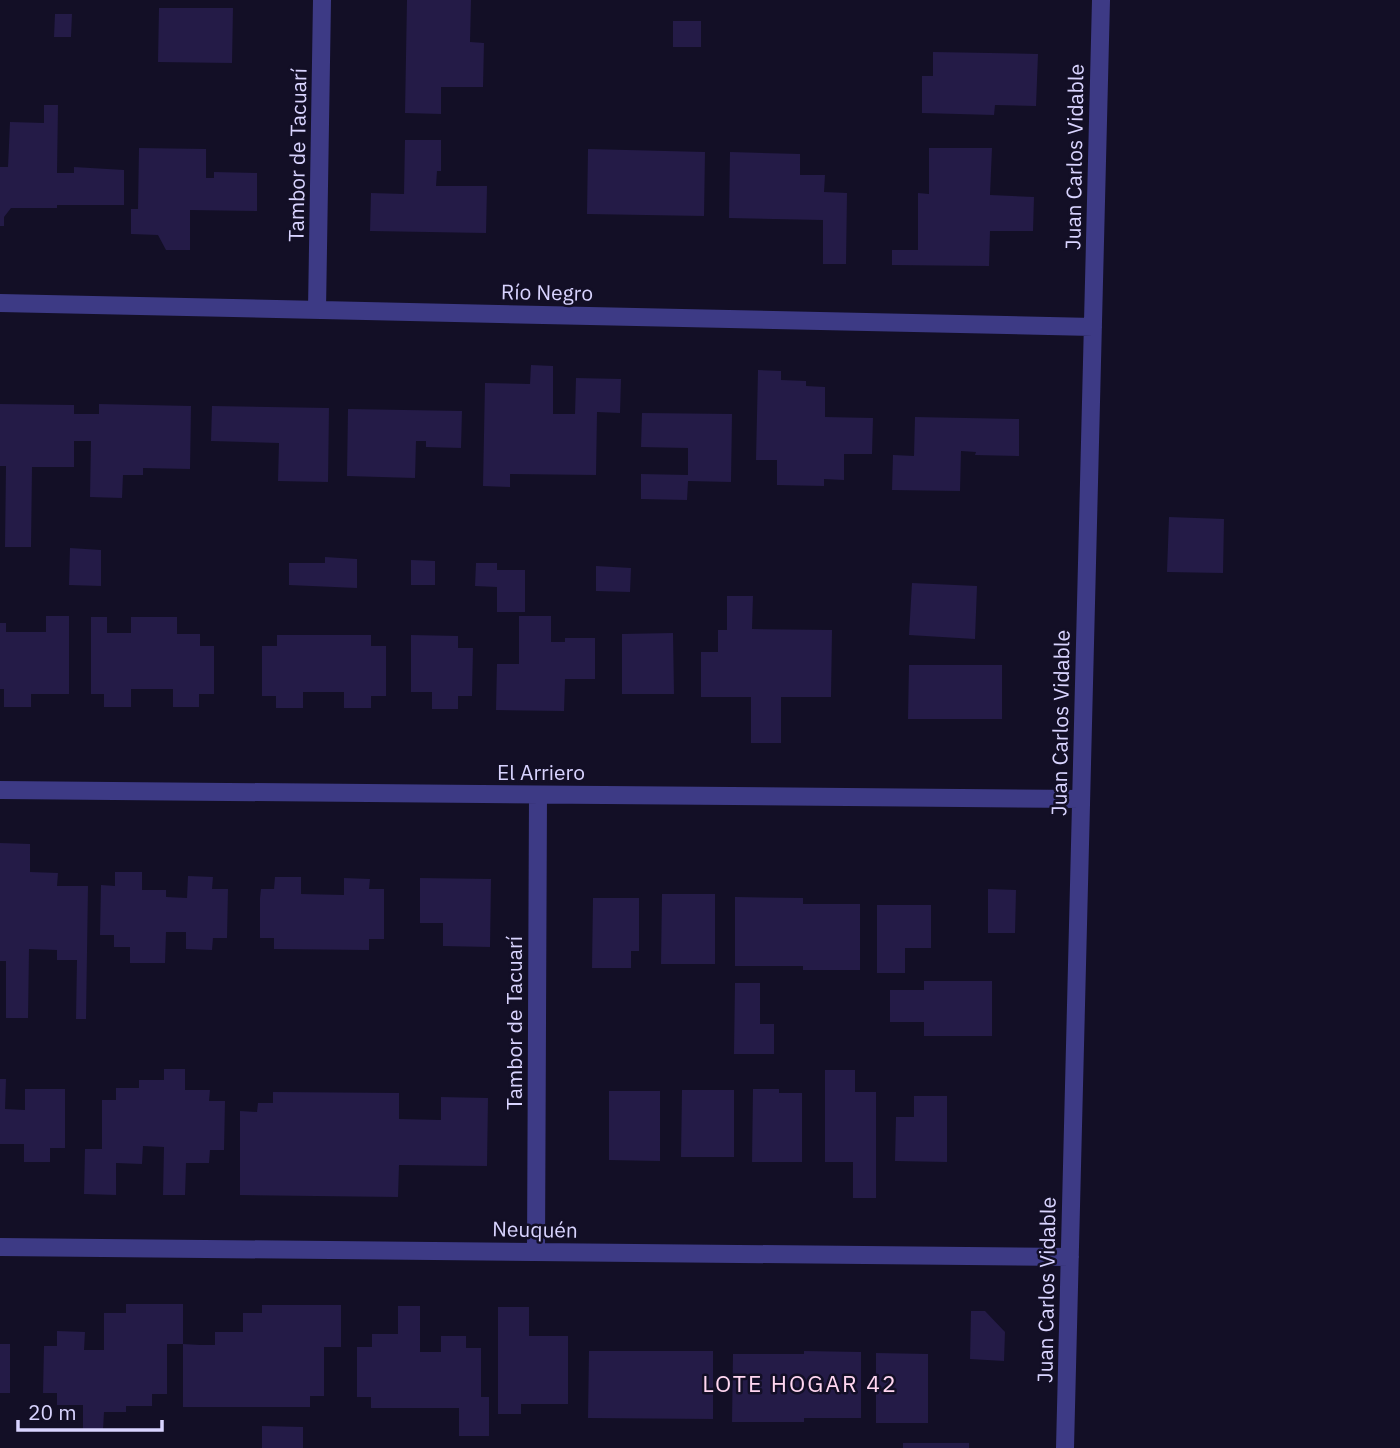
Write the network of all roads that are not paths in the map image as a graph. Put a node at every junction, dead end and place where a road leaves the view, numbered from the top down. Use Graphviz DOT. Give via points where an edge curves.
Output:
graph roads {
  1 [pos="322,0"];
  2 [pos="1101,0"];
  3 [pos="0,303"];
  4 [pos="317,310"];
  5 [pos="1093,327"];
  6 [pos="0,790"];
  7 [pos="538,794"];
  8 [pos="1081,799"];
  9 [pos="0,1247"];
  10 [pos="536,1252"];
  11 [pos="1070,1257"];
  12 [pos="1065,1448"];
  1 -- 4 [label="street, Tambor de Tacuarí"];
  2 -- 5 [label="street, Juan Carlos Vidable"];
  3 -- 4 [label="street, Río Negro"];
  4 -- 5 [label="street, Río Negro"];
  5 -- 8 [label="street, Juan Carlos Vidable"];
  6 -- 7 [label="street, El Arriero"];
  7 -- 8 [label="street, El Arriero"];
  7 -- 10 [label="street, Tambor de Tacuarí"];
  8 -- 11 [label="street, Juan Carlos Vidable"];
  9 -- 10 [label="street, Neuquén"];
  10 -- 11 [label="street, Neuquén"];
  11 -- 12 [label="street, Juan Carlos Vidable"];
}
